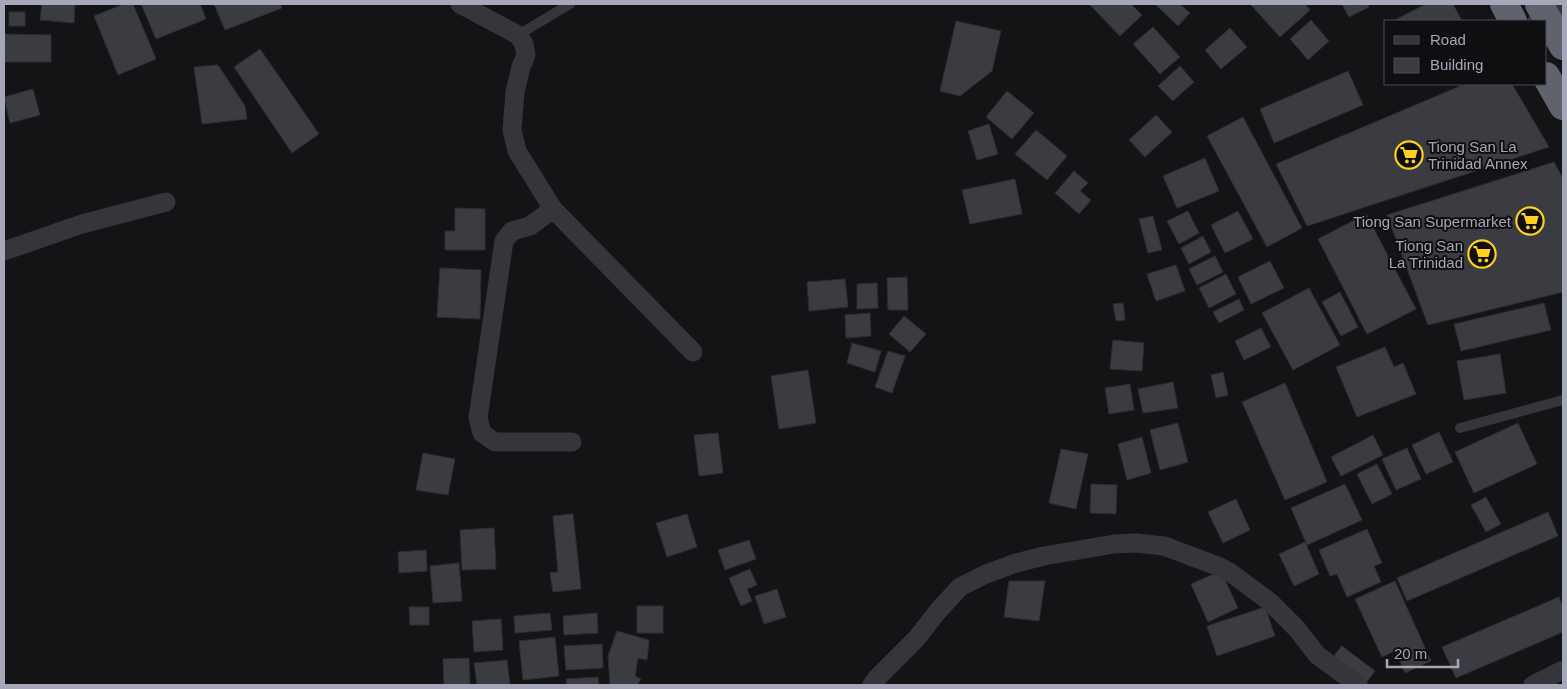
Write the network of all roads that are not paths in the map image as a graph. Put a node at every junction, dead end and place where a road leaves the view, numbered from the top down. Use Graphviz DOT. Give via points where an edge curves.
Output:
graph roads {
  1 [pos="460,4"];
  2 [pos="570,4"];
  3 [pos="1504,4"];
  4 [pos="1546,12"];
  5 [pos="1512,20"];
  6 [pos="518,36"];
  7 [pos="1563,46"];
  8 [pos="1547,78"];
  9 [pos="1563,106"];
  10 [pos="166,202"];
  11 [pos="553,209"];
  12 [pos="4,251"];
  13 [pos="693,352"];
  14 [pos="1563,400"];
  15 [pos="1460,428"];
  16 [pos="572,442"];
  17 [pos="1563,670"];
  18 [pos="872,685"];
  19 [pos="1358,685"];
  20 [pos="1533,685"];
  1 -- 6 [label="street"];
  2 -- 6 [label="lane"];
  3 -- 5 [label="highway"];
  4 -- 7 [label="highway"];
  6 -- 11 [label="street" via="526,55 515,92 512,130 517,151"];
  8 -- 9 [label="highway"];
  10 -- 12 [label="street" via="82,224"];
  11 -- 13 [label="street"];
  11 -- 16 [label="street" via="530,226 512,231 504,241 478,418 482,433 495,442"];
  14 -- 15 [label="lane"];
  17 -- 20 [label="street"];
  18 -- 19 [label="street" via="960,587 1016,563 1099,546 1136,543 1164,546 1231,573 1270,602 1317,655"];
}
